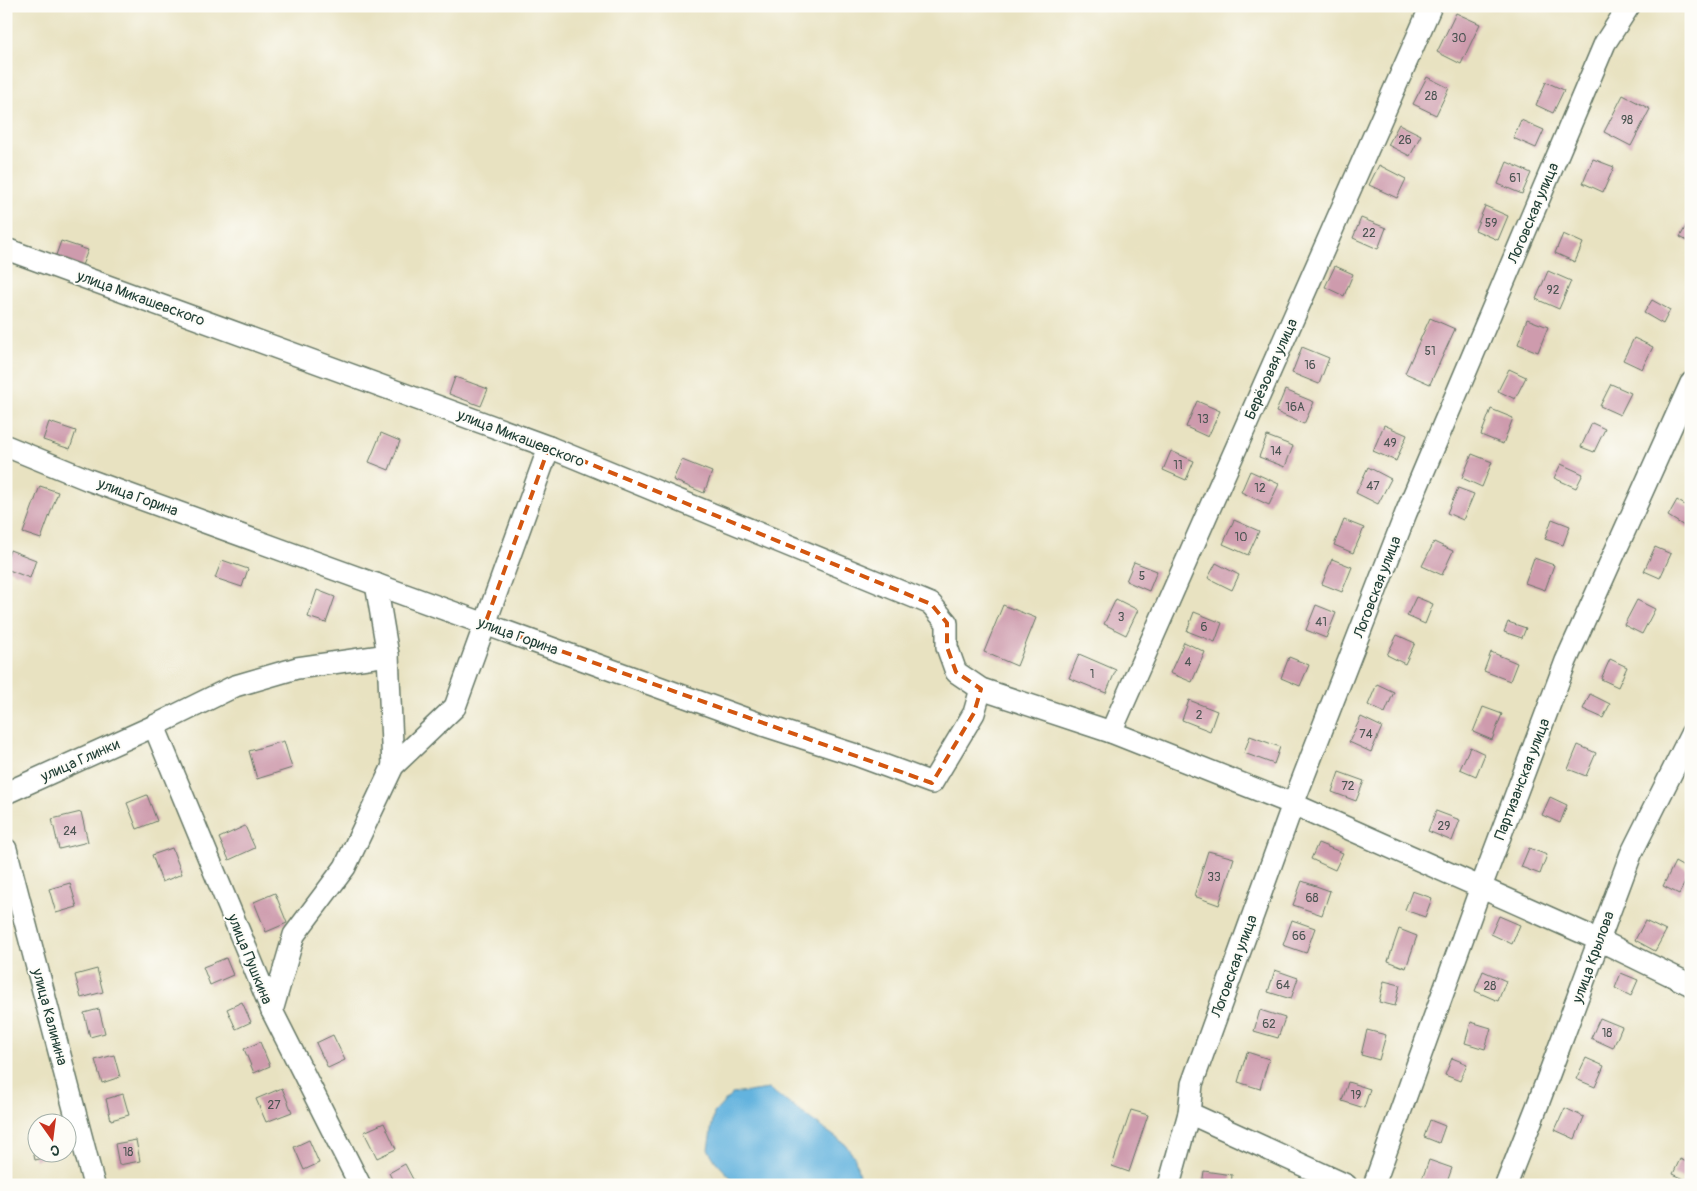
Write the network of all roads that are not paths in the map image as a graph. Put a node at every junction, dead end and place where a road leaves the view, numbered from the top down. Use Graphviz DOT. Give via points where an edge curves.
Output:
graph roads {
  1 [pos="1431,6"];
  2 [pos="1629,6"];
  3 [pos="6,249"];
  4 [pos="1691,383"];
  5 [pos="6,446"];
  6 [pos="549,447"];
  7 [pos="376,584"];
  8 [pos="485,624"];
  9 [pos="388,655"];
  10 [pos="981,688"];
  11 [pos="154,726"];
  12 [pos="1111,732"];
  13 [pos="1691,734"];
  14 [pos="393,766"];
  15 [pos="6,793"];
  16 [pos="1293,804"];
  17 [pos="6,849"];
  18 [pos="1481,886"];
  19 [pos="18,894"];
  20 [pos="6,915"];
  21 [pos="1599,940"];
  22 [pos="1691,986"];
  23 [pos="272,1011"];
  24 [pos="1189,1113"];
  25 [pos="94,1185"];
  26 [pos="360,1185"];
  27 [pos="1170,1185"];
  28 [pos="1346,1185"];
  29 [pos="1374,1185"];
  30 [pos="1506,1185"];
  1 -- 12 [label="street, Берёзовая улица"];
  2 -- 16 [label="street, Логовская улица" via="1605,43 1410,504"];
  3 -- 6 [label="street, улица Микашевского"];
  4 -- 18 [label="street, Партизанская улица" via="1566,661"];
  5 -- 7 [label="street, улица Горина" via="90,480"];
  6 -- 8 [label="street"];
  6 -- 10 [label="street, улица Микашевского" via="931,604 947,623 947,647 956,672"];
  7 -- 8 [label="street, улица Горина"];
  7 -- 9 [label="street"];
  8 -- 10 [label="street, улица Горина" via="932,783 974,713"];
  8 -- 14 [label="street" via="455,707"];
  9 -- 11 [label="street, улица Глинки" via="296,668 235,686"];
  9 -- 14 [label="street"];
  10 -- 12 [label="street, улица Микашевского"];
  11 -- 15 [label="street, улица Глинки"];
  11 -- 23 [label="street, улица Пушкина"];
  12 -- 16 [label="street, улица Микашевского"];
  13 -- 21 [label="street, улица Крылова" via="1631,854"];
  14 -- 23 [label="street" via="345,867 294,935"];
  16 -- 18 [label="street, улица Микашевского"];
  16 -- 24 [label="street, Логовская улица" via="1192,1084"];
  17 -- 19 [label="street, улица Калинина"];
  18 -- 21 [label="street, улица Микашевского"];
  18 -- 29 [label="street, Партизанская улица"];
  19 -- 20 [label="street"];
  19 -- 25 [label="street, улица Калинина"];
  21 -- 22 [label="street, улица Микашевского"];
  21 -- 30 [label="street, улица Крылова"];
  23 -- 26 [label="street, улица Пушкина"];
  24 -- 27 [label="street, Логовская улица"];
  24 -- 28 [label="street"];
}
